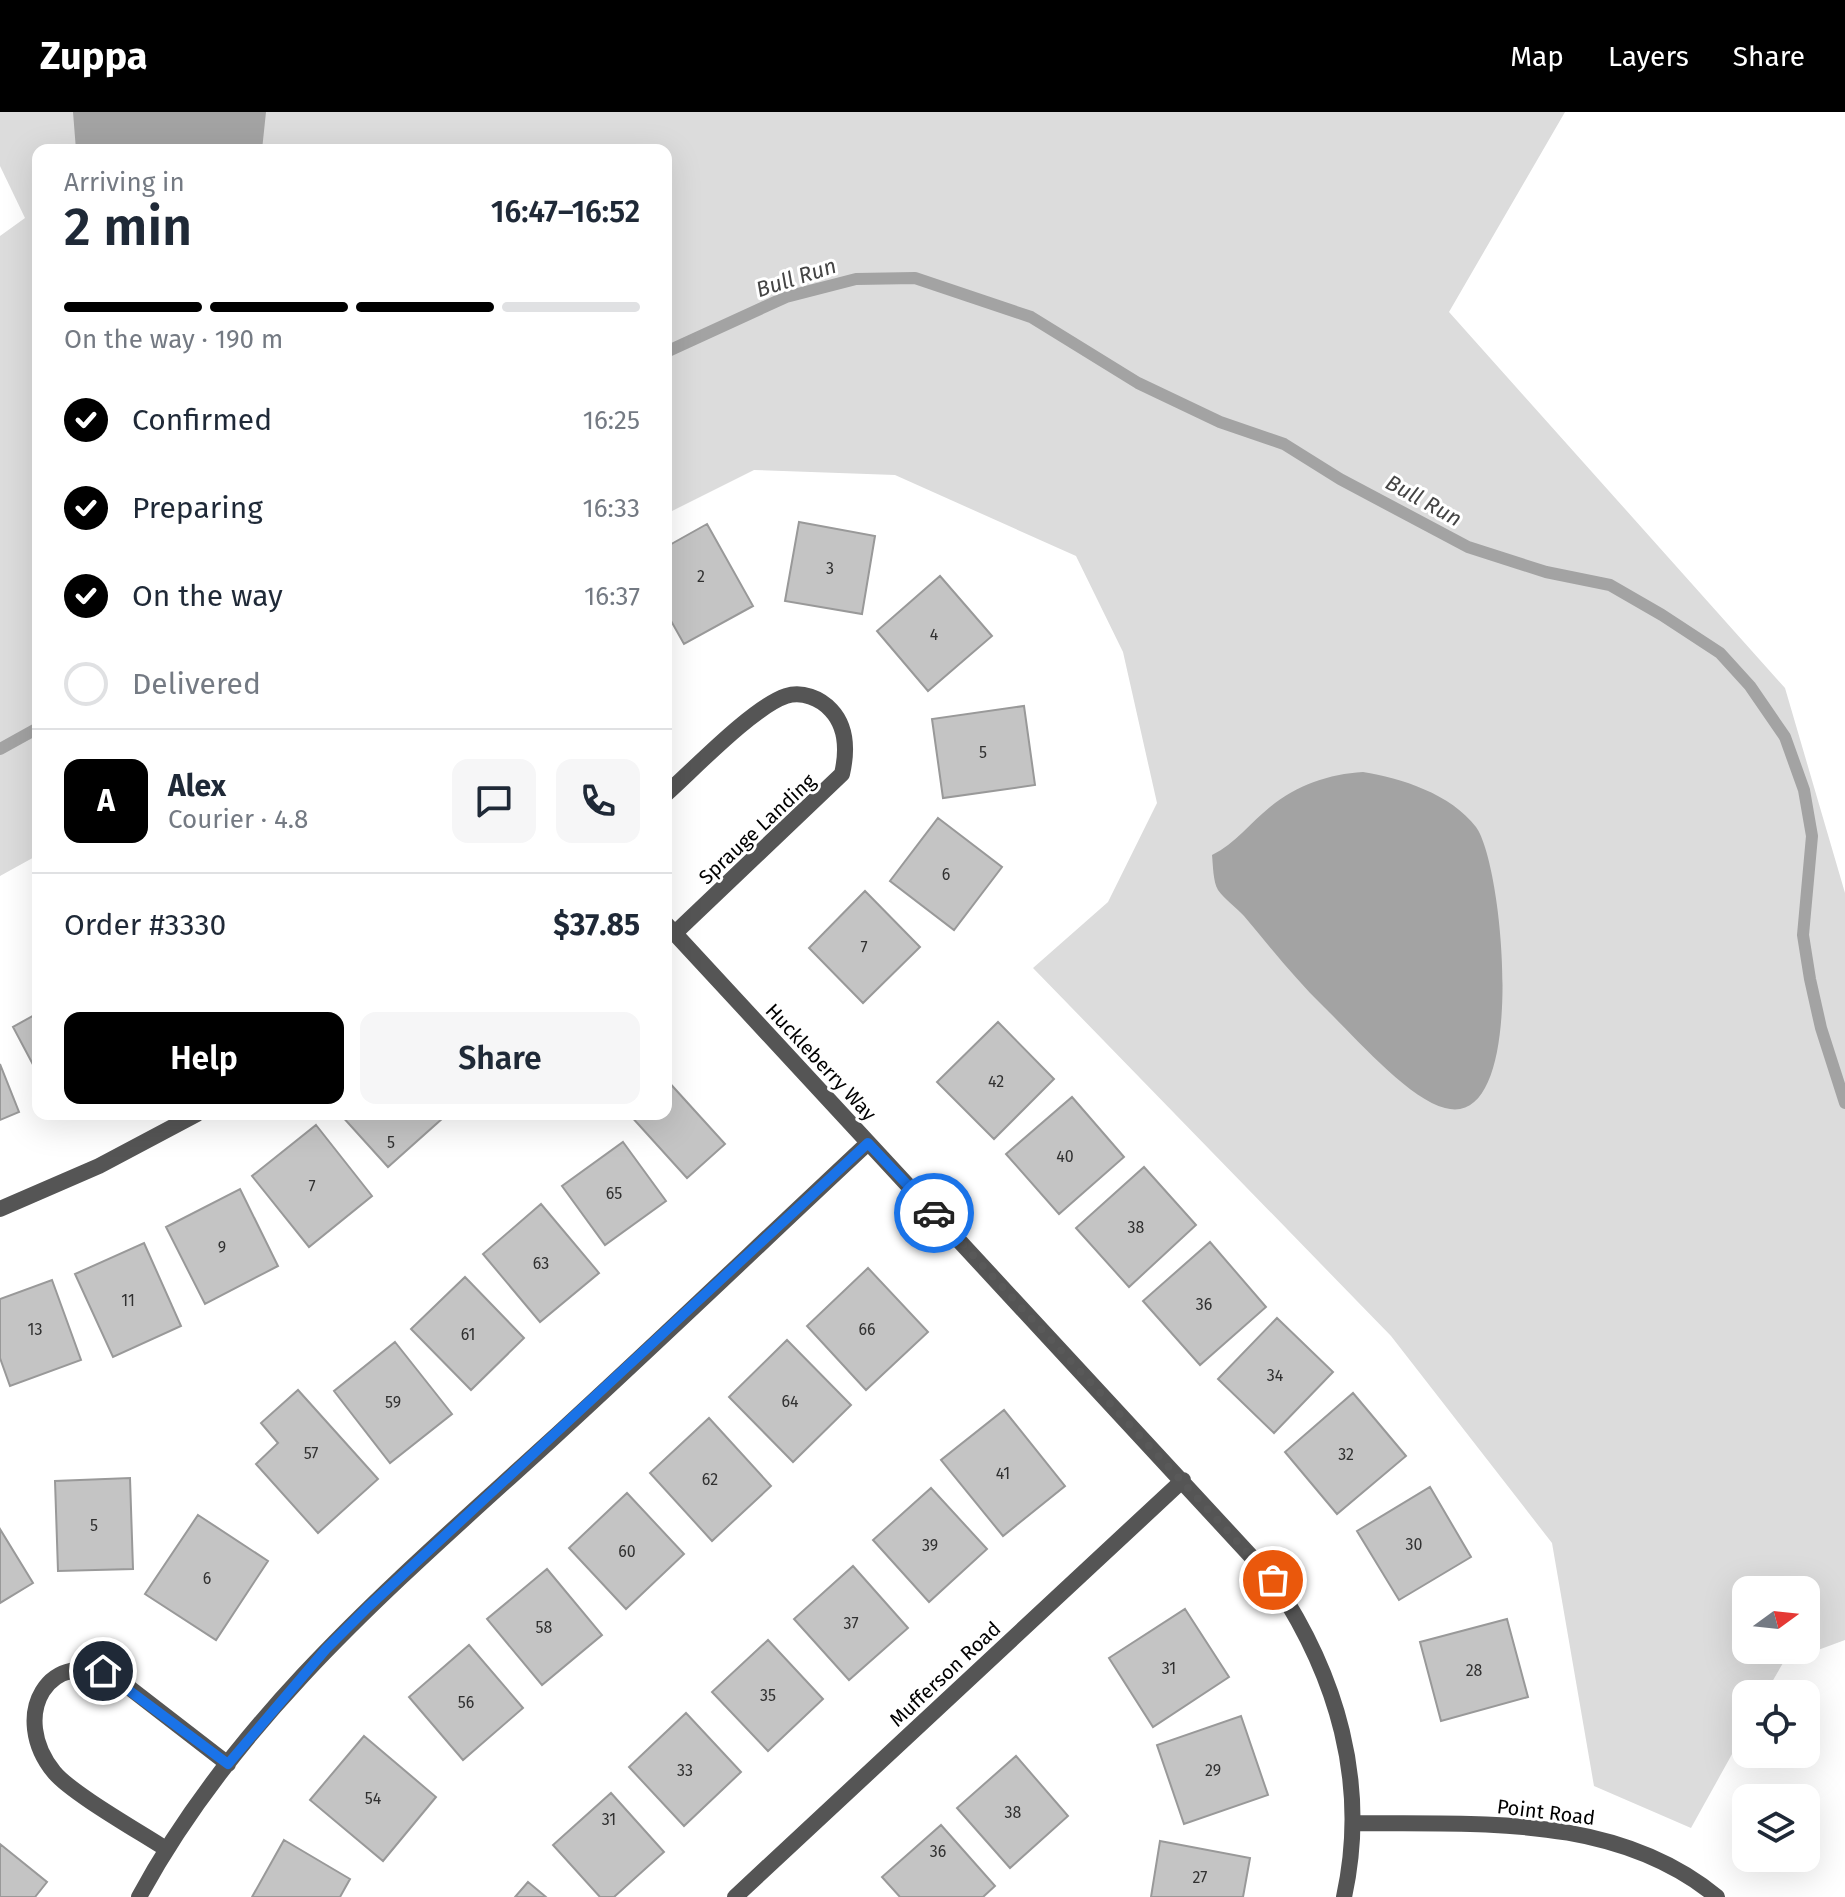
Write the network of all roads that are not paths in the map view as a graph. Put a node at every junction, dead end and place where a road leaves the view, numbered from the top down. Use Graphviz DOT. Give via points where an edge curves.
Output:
graph roads {
  1 [pos="672,789"];
  2 [pos="672,927"];
  3 [pos="672,931"];
  4 [pos="186,1120"];
  5 [pos="868,1143"];
  6 [pos="0,1209"];
  7 [pos="1183,1480"];
  8 [pos="228,1764"];
  9 [pos="1355,1823"];
  10 [pos="166,1849"];
  11 [pos="139,1897"];
  12 [pos="735,1897"];
  13 [pos="1344,1897"];
  14 [pos="1717,1897"];
  1 -- 2 [label="street, Sprauge Landing" via="767,706 788,695 807,695 838,717 846,756 842,774"];
  3 -- 5 [label="street, Huckleberry Way"];
  4 -- 6 [label="street" via="112,1160"];
  5 -- 7 [label="street, Huckleberry Way"];
  5 -- 8 [label="street" via="368,1607"];
  7 -- 9 [label="street, Huckleberry Way" via="1273,1580 1313,1644 1341,1727"];
  7 -- 12 [label="street, Mufferson Road"];
  8 -- 10 [label="street"];
  8 -- 10 [label="street" via="103,1671 65,1673 45,1685 35,1704 33,1726 40,1751 56,1775"];
  9 -- 13 [label="street, Huckleberry Way"];
  9 -- 14 [label="street, Point Road" via="1503,1825 1579,1834 1666,1863"];
  10 -- 11 [label="street"];
}
